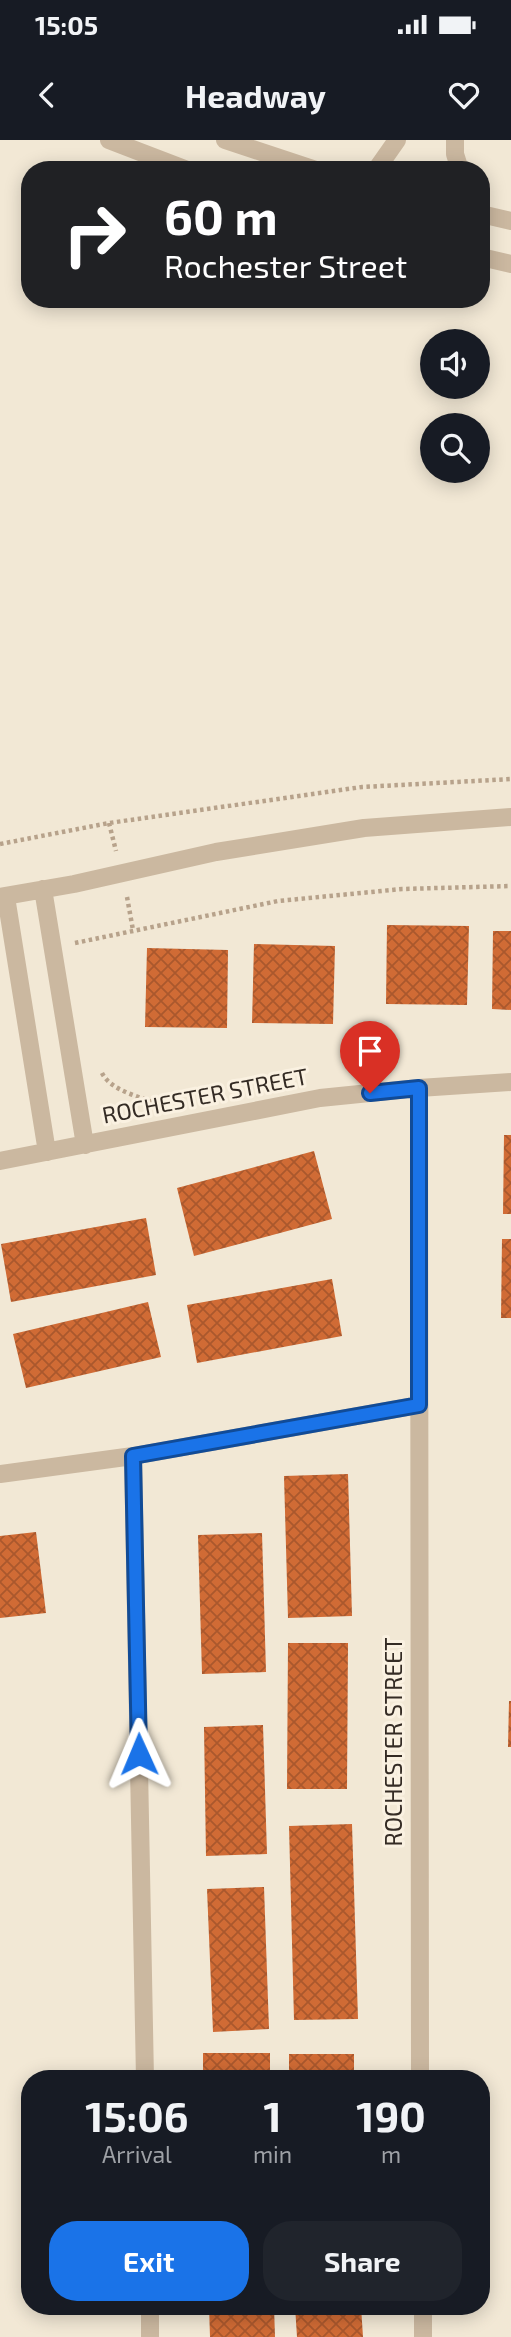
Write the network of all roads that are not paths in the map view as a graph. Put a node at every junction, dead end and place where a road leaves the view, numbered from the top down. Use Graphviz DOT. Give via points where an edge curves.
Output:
graph roads {
  1 [pos="109,140"];
  2 [pos="225,140"];
  3 [pos="397,140"];
  4 [pos="455,140"];
  5 [pos="164,161"];
  6 [pos="289,161"];
  7 [pos="382,161"];
  8 [pos="457,161"];
  9 [pos="490,214"];
  10 [pos="511,221"];
  11 [pos="490,259"];
  12 [pos="511,264"];
  13 [pos="511,817"];
  14 [pos="43,889"];
  15 [pos="3,897"];
  16 [pos="511,1082"];
  17 [pos="419,1088"];
  18 [pos="85,1145"];
  19 [pos="47,1152"];
  20 [pos="0,1161"];
  21 [pos="419,1405"];
  22 [pos="133,1456"];
  23 [pos="0,1474"];
  24 [pos="145,2070"];
  25 [pos="420,2070"];
  26 [pos="150,2315"];
  27 [pos="423,2315"];
  28 [pos="150,2337"];
  29 [pos="423,2337"];
  1 -- 5 [label="street"];
  2 -- 6 [label="street"];
  3 -- 7 [label="street"];
  4 -- 8 [label="street"];
  9 -- 10 [label="street"];
  11 -- 12 [label="street"];
  13 -- 14 [label="street" via="364,828 216,852"];
  14 -- 15 [label="street"];
  14 -- 18 [label="street, ROCHESTER STREET"];
  15 -- 19 [label="street"];
  16 -- 17 [label="street, ROCHESTER STREET"];
  17 -- 18 [label="street, ROCHESTER STREET" via="320,1098"];
  17 -- 21 [label="street, ROCHESTER STREET"];
  18 -- 19 [label="street, ROCHESTER STREET"];
  19 -- 20 [label="street, ROCHESTER STREET"];
  21 -- 22 [label="street"];
  21 -- 25 [label="street, ROCHESTER STREET"];
  22 -- 23 [label="street"];
  22 -- 24 [label="street"];
  26 -- 28 [label="street"];
  27 -- 29 [label="street"];
}
